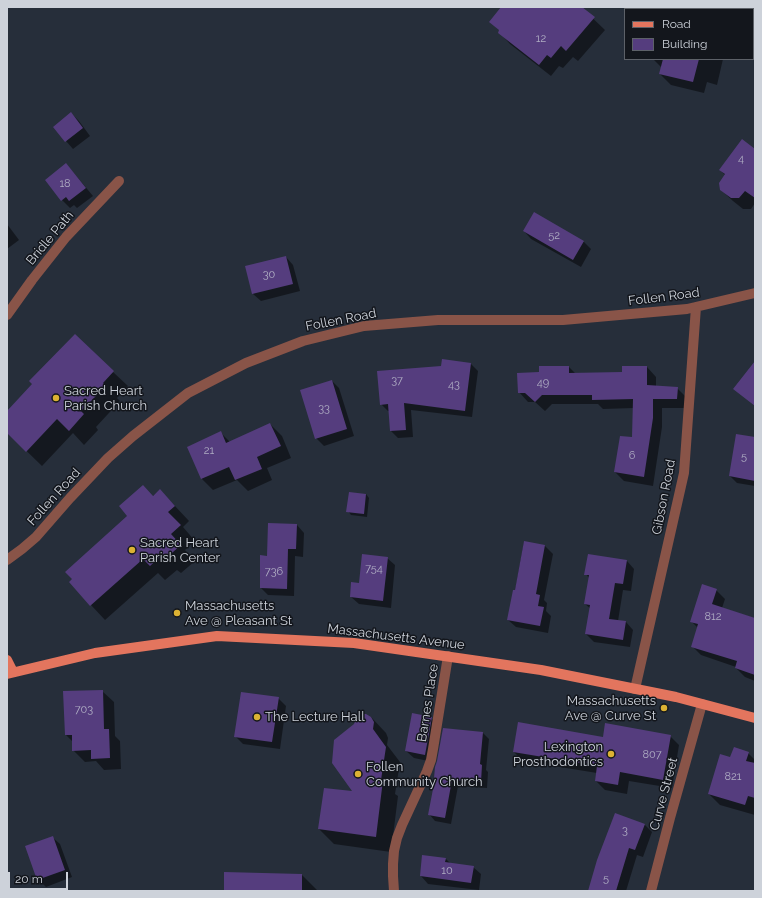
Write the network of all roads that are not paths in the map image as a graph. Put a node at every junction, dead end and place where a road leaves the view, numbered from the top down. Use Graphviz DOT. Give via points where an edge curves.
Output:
graph roads {
  1 [pos="119,181"];
  2 [pos="755,293"];
  3 [pos="696,307"];
  4 [pos="7,315"];
  5 [pos="7,560"];
  6 [pos="448,656"];
  7 [pos="7,660"];
  8 [pos="10,673"];
  9 [pos="635,689"];
  10 [pos="702,704"];
  11 [pos="755,718"];
  12 [pos="394,891"];
  13 [pos="651,891"];
  1 -- 4 [label="street, Bridle Path" via="66,237"];
  2 -- 3 [label="street, Follen Road"];
  3 -- 5 [label="street, Follen Road" via="563,320 438,320 364,326 303,341 246,363 188,393 108,458 36,537"];
  3 -- 9 [label="street, Gibson Road" via="684,473"];
  6 -- 8 [label="main road, Massachusetts Avenue" via="354,643 217,636 95,653"];
  6 -- 9 [label="main road, Massachusetts Avenue" via="541,670"];
  6 -- 12 [label="street, Barnes Place" via="431,760 402,825 394,851"];
  7 -- 8 [label="main road"];
  9 -- 10 [label="main road, Massachusetts Avenue" via="676,696"];
  10 -- 11 [label="main road, Massachusetts Avenue"];
  10 -- 13 [label="street, Curve Street"];
}
